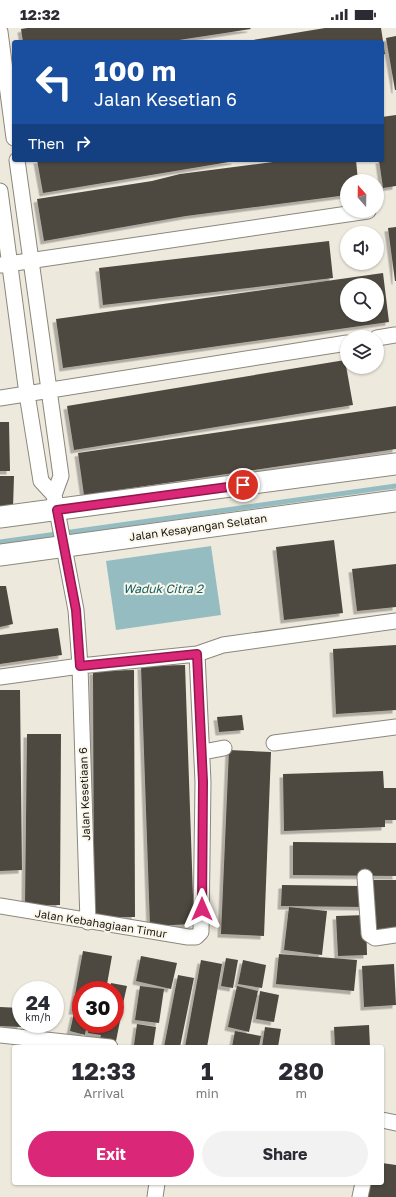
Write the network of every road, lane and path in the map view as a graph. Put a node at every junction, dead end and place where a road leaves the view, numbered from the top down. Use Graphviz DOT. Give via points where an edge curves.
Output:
graph roads {
  1 [pos="0,32"];
  2 [pos="10,134"];
  3 [pos="17,162"];
  4 [pos="0,191"];
  5 [pos="340,215"];
  6 [pos="30,261"];
  7 [pos="5,265"];
  8 [pos="395,335"];
  9 [pos="384,337"];
  10 [pos="340,344"];
  11 [pos="48,391"];
  12 [pos="27,394"];
  13 [pos="0,398"];
  14 [pos="396,464"];
  15 [pos="396,501"];
  16 [pos="56,507"];
  17 [pos="0,517"];
  18 [pos="64,543"];
  19 [pos="0,555"];
  20 [pos="396,622"];
  21 [pos="197,654"];
  22 [pos="80,666"];
  23 [pos="0,677"];
  24 [pos="396,727"];
  25 [pos="274,743"];
  26 [pos="224,748"];
  27 [pos="203,752"];
  28 [pos="365,877"];
  29 [pos="0,906"];
  30 [pos="88,922"];
  31 [pos="396,935"];
  32 [pos="0,1035"];
  33 [pos="92,1045"];
  34 [pos="384,1120"];
  35 [pos="396,1123"];
  36 [pos="157,1185"];
  37 [pos="363,1185"];
  38 [pos="155,1197"];
  39 [pos="360,1197"];
  1 -- 2 [label="street"];
  3 -- 6 [label="street"];
  4 -- 7 [label="street"];
  5 -- 6 [label="street"];
  6 -- 7 [label="street"];
  6 -- 11 [label="street"];
  7 -- 12 [label="street"];
  8 -- 9 [label="street"];
  10 -- 11 [label="street"];
  11 -- 12 [label="street"];
  11 -- 16 [label="street" via="61,476"];
  12 -- 13 [label="street"];
  12 -- 16 [label="street" via="41,481"];
  14 -- 16 [label="street"];
  15 -- 18 [label="street, Jalan Kesayangan Selatan"];
  16 -- 17 [label="street"];
  16 -- 18 [label="street, Jalan Kesetiaan 6"];
  18 -- 19 [label="street, Jalan Kesayangan Selatan"];
  18 -- 22 [label="street, Jalan Kesetiaan 6" via="76,610"];
  20 -- 21 [label="street" via="223,645"];
  21 -- 22 [label="street"];
  21 -- 27 [label="street"];
  22 -- 23 [label="street"];
  22 -- 30 [label="street, Jalan Kesetiaan 6"];
  24 -- 25 [label="street"];
  26 -- 27 [label="street"];
  27 -- 30 [label="street, Jalan Kebahagiaan Timur" via="201,932 188,937"];
  28 -- 31 [label="street" via="369,934 375,938"];
  29 -- 30 [label="street, Jalan Kebahagiaan Timur"];
  32 -- 33 [label="street"];
  34 -- 35 [label="street"];
  36 -- 38 [label="street"];
  37 -- 39 [label="street"];
}
